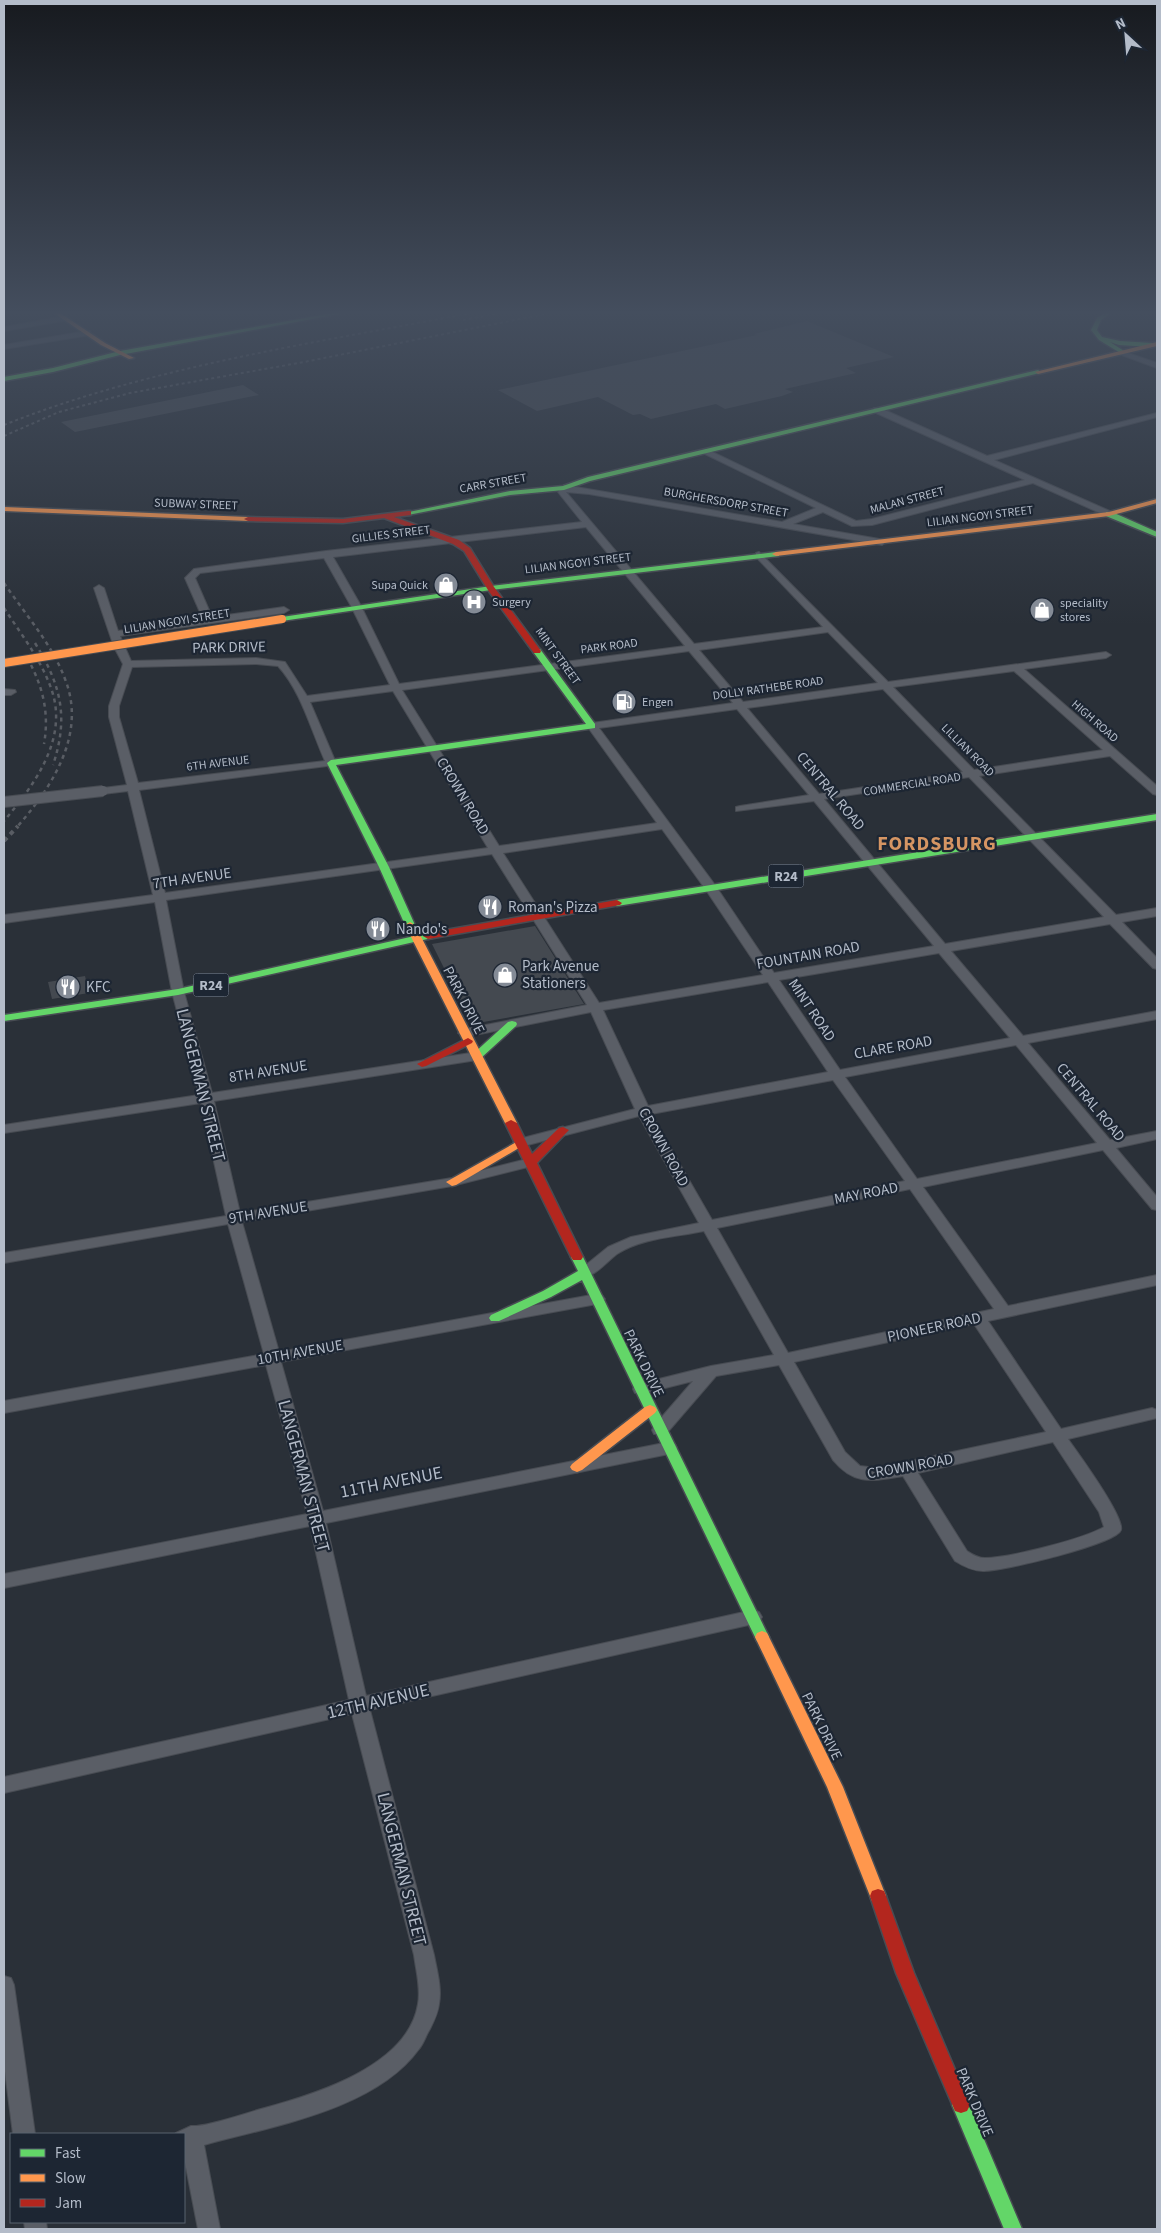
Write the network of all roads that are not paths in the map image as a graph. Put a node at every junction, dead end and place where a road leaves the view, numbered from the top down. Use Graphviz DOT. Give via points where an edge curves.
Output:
graph roads {
  1 [pos="848,417"];
  2 [pos="893,417"];
  3 [pos="1148,417"];
  4 [pos="709,452"];
  5 [pos="987,459"];
  6 [pos="1034,480"];
  7 [pos="564,488"];
  8 [pos="1157,501"];
  9 [pos="4,509"];
  10 [pos="823,509"];
  11 [pos="1109,514"];
  12 [pos="387,517"];
  13 [pos="588,524"];
  14 [pos="783,525"];
  15 [pos="824,532"];
  16 [pos="1157,535"];
  17 [pos="449,540"];
  18 [pos="882,542"];
  19 [pos="819,549"];
  20 [pos="326,554"];
  21 [pos="759,556"];
  22 [pos="628,571"];
  23 [pos="99,588"];
  24 [pos="491,588"];
  25 [pos="356,606"];
  26 [pos="283,614"];
  27 [pos="209,621"];
  28 [pos="829,629"];
  29 [pos="115,634"];
  30 [pos="691,648"];
  31 [pos="1106,655"];
  32 [pos="4,664"];
  33 [pos="128,664"];
  34 [pos="548,666"];
  35 [pos="1017,668"];
  36 [pos="395,686"];
  37 [pos="884,686"];
  38 [pos="303,700"];
  39 [pos="741,706"];
  40 [pos="592,726"];
  41 [pos="434,749"];
  42 [pos="1112,752"];
  43 [pos="331,763"];
  44 [pos="974,774"];
  45 [pos="133,787"];
  46 [pos="1157,792"];
  47 [pos="816,798"];
  48 [pos="4,802"];
  49 [pos="740,809"];
  50 [pos="1157,817"];
  51 [pos="664,825"];
  52 [pos="1034,836"];
  53 [pos="496,850"];
  54 [pos="873,863"];
  55 [pos="384,867"];
  56 [pos="711,888"];
  57 [pos="160,899"];
  58 [pos="1157,912"];
  59 [pos="536,916"];
  60 [pos="4,919"];
  61 [pos="1114,920"];
  62 [pos="416,938"];
  63 [pos="944,948"];
  64 [pos="1157,965"];
  65 [pos="771,978"];
  66 [pos="178,992"];
  67 [pos="595,1007"];
  68 [pos="1157,1015"];
  69 [pos="4,1018"];
  70 [pos="512,1024"];
  71 [pos="467,1037"];
  72 [pos="1020,1040"];
  73 [pos="477,1056"];
  74 [pos="422,1064"];
  75 [pos="836,1074"];
  76 [pos="206,1096"];
  77 [pos="643,1111"];
  78 [pos="4,1129"];
  79 [pos="563,1130"];
  80 [pos="1157,1135"];
  81 [pos="520,1142"];
  82 [pos="1107,1145"];
  83 [pos="531,1162"];
  84 [pos="452,1182"];
  85 [pos="914,1184"];
  86 [pos="1157,1206"];
  87 [pos="234,1218"];
  88 [pos="708,1225"];
  89 [pos="4,1258"];
  90 [pos="584,1272"];
  91 [pos="1157,1280"];
  92 [pos="597,1299"];
  93 [pos="1004,1313"];
  94 [pos="495,1318"];
  95 [pos="978,1318"];
  96 [pos="272,1356"];
  97 [pos="784,1359"];
  98 [pos="711,1371"];
  99 [pos="641,1390"];
  100 [pos="4,1406"];
  101 [pos="650,1410"];
  102 [pos="1152,1414"];
  103 [pos="660,1430"];
  104 [pos="1055,1435"];
  105 [pos="669,1448"];
  106 [pos="576,1467"];
  107 [pos="907,1469"];
  108 [pos="316,1517"];
  109 [pos="4,1581"];
  110 [pos="753,1617"];
  111 [pos="360,1705"];
  112 [pos="4,1785"];
  113 [pos="4,1985"];
  114 [pos="24,2133"];
  115 [pos="188,2139"];
  116 [pos="209,2229"];
  117 [pos="1013,2229"];
  1 -- 4 [label="main road, CARR STREET"];
  2 -- 5 [label="street"];
  3 -- 5 [label="street"];
  4 -- 7 [label="main road, CARR STREET" via="588,479"];
  4 -- 10 [label="street, MALAN STREET"];
  5 -- 6 [label="street"];
  6 -- 10 [label="street, MALAN STREET" via="863,524 850,522"];
  6 -- 11 [label="street"];
  7 -- 12 [label="main road, CARR STREET" via="510,493"];
  7 -- 13 [label="street, CENTRAL ROAD" via="563,495"];
  7 -- 14 [label="street, BURGHERSDORP STREET"];
  8 -- 11 [label="main road, LILIAN NGOYI STREET"];
  9 -- 12 [label="main road, SUBWAY STREET" via="307,521"];
  10 -- 14 [label="street"];
  11 -- 16 [label="main road"];
  11 -- 18 [label="main road, LILIAN NGOYI STREET"];
  12 -- 17 [label="main road, MINT STREET"];
  13 -- 17 [label="street, GILLIES STREET"];
  13 -- 22 [label="street, CENTRAL ROAD"];
  14 -- 15 [label="street, BURGHERSDORP STREET"];
  15 -- 18 [label="street, BURGHERSDORP STREET"];
  15 -- 19 [label="main road" via="826,542"];
  17 -- 20 [label="street, GILLIES STREET"];
  17 -- 24 [label="main road, MINT STREET" via="467,550"];
  18 -- 19 [label="main road, LILIAN NGOYI STREET"];
  19 -- 21 [label="main road, LILIAN NGOYI STREET"];
  20 -- 25 [label="street, CROWN ROAD"];
  20 -- 27 [label="street, GILLIES STREET" via="197,571 190,578"];
  21 -- 22 [label="main road, LILIAN NGOYI STREET"];
  21 -- 28 [label="street, LILLIAN ROAD"];
  22 -- 24 [label="main road, LILIAN NGOYI STREET"];
  22 -- 30 [label="street, CENTRAL ROAD"];
  23 -- 29 [label="street"];
  24 -- 25 [label="main road, LILIAN NGOYI STREET"];
  24 -- 34 [label="main road, MINT STREET"];
  25 -- 26 [label="main road, LILIAN NGOYI STREET"];
  25 -- 36 [label="street, CROWN ROAD"];
  26 -- 27 [label="street"];
  26 -- 32 [label="main road, LILIAN NGOYI STREET, bridge"];
  27 -- 29 [label="street"];
  28 -- 30 [label="street, PARK ROAD"];
  28 -- 37 [label="street, LILLIAN ROAD"];
  29 -- 33 [label="street"];
  30 -- 34 [label="street, PARK ROAD"];
  30 -- 39 [label="street, CENTRAL ROAD"];
  31 -- 35 [label="street, DOLLY RATHEBE ROAD"];
  33 -- 38 [label="street, PARK DRIVE" via="275,662 286,669"];
  33 -- 45 [label="street, LANGERMAN STREET" via="114,706 114,717"];
  34 -- 36 [label="street, PARK ROAD"];
  34 -- 40 [label="main road, MINT STREET"];
  35 -- 37 [label="street, DOLLY RATHEBE ROAD"];
  35 -- 42 [label="street, HIGH ROAD"];
  36 -- 38 [label="street, PARK ROAD"];
  36 -- 41 [label="street, CROWN ROAD"];
  37 -- 39 [label="street, DOLLY RATHEBE ROAD"];
  37 -- 44 [label="street, LILLIAN ROAD"];
  38 -- 43 [label="street, PARK DRIVE"];
  39 -- 40 [label="street, DOLLY RATHEBE ROAD"];
  39 -- 47 [label="street, CENTRAL ROAD"];
  40 -- 41 [label="main road, DOLLY RATHEBE ROAD"];
  40 -- 51 [label="street, MINT ROAD"];
  41 -- 43 [label="main road, 6TH AVENUE"];
  41 -- 53 [label="street, CROWN ROAD"];
  42 -- 44 [label="street, COMMERCIAL ROAD"];
  42 -- 46 [label="street, HIGH ROAD"];
  43 -- 45 [label="street, 6TH AVENUE"];
  43 -- 55 [label="main road, PARK DRIVE"];
  44 -- 47 [label="street, COMMERCIAL ROAD"];
  44 -- 52 [label="street, LILLIAN ROAD"];
  45 -- 48 [label="street, 6TH AVENUE, bridge"];
  45 -- 57 [label="street, LANGERMAN STREET"];
  47 -- 49 [label="street, COMMERCIAL ROAD"];
  47 -- 54 [label="street, CENTRAL ROAD"];
  50 -- 52 [label="main road, R24"];
  51 -- 53 [label="street"];
  51 -- 56 [label="street, MINT ROAD"];
  52 -- 54 [label="main road, R24"];
  52 -- 61 [label="street, LILLIAN ROAD"];
  53 -- 55 [label="street"];
  53 -- 59 [label="street, CROWN ROAD"];
  54 -- 56 [label="main road, R24"];
  54 -- 63 [label="street, CENTRAL ROAD"];
  55 -- 57 [label="street, 7TH AVENUE"];
  55 -- 62 [label="main road, PARK DRIVE"];
  56 -- 59 [label="main road, R24"];
  56 -- 65 [label="street, MINT ROAD"];
  57 -- 60 [label="street, 7TH AVENUE"];
  57 -- 66 [label="street, LANGERMAN STREET"];
  58 -- 61 [label="street, FOUNTAIN ROAD"];
  59 -- 62 [label="main road, R24"];
  59 -- 67 [label="street, CROWN ROAD"];
  61 -- 63 [label="street, FOUNTAIN ROAD"];
  61 -- 64 [label="street, LILLIAN ROAD"];
  62 -- 66 [label="main road, R24"];
  62 -- 71 [label="main road, PARK DRIVE"];
  63 -- 65 [label="street, FOUNTAIN ROAD"];
  63 -- 72 [label="street, CENTRAL ROAD"];
  65 -- 67 [label="street, FOUNTAIN ROAD"];
  65 -- 75 [label="street, MINT ROAD"];
  66 -- 69 [label="main road, R24"];
  66 -- 76 [label="street, LANGERMAN STREET"];
  67 -- 70 [label="street, FOUNTAIN ROAD"];
  67 -- 77 [label="street, CROWN ROAD"];
  68 -- 72 [label="street, CLARE ROAD"];
  70 -- 71 [label="street, FOUNTAIN ROAD"];
  70 -- 73 [label="main road"];
  71 -- 73 [label="main road, PARK DRIVE"];
  71 -- 74 [label="main road"];
  72 -- 75 [label="street, CLARE ROAD"];
  72 -- 82 [label="street, CENTRAL ROAD"];
  73 -- 74 [label="street, 8TH AVENUE"];
  73 -- 81 [label="main road, PARK DRIVE"];
  74 -- 76 [label="street, 8TH AVENUE"];
  75 -- 77 [label="street, CLARE ROAD"];
  75 -- 85 [label="street, MINT ROAD"];
  76 -- 78 [label="street, 8TH AVENUE"];
  76 -- 87 [label="street, LANGERMAN STREET"];
  77 -- 79 [label="street, CLARE ROAD"];
  77 -- 88 [label="street, CROWN ROAD"];
  79 -- 81 [label="street, CLARE ROAD"];
  79 -- 83 [label="main road"];
  80 -- 82 [label="street, MAY ROAD"];
  81 -- 83 [label="main road, PARK DRIVE"];
  81 -- 84 [label="main road"];
  82 -- 85 [label="street, MAY ROAD"];
  82 -- 86 [label="street, CENTRAL ROAD"];
  83 -- 84 [label="street, 9TH AVENUE"];
  83 -- 90 [label="main road, PARK DRIVE"];
  84 -- 87 [label="street, 9TH AVENUE"];
  85 -- 88 [label="street, MAY ROAD"];
  85 -- 93 [label="street, MINT ROAD"];
  87 -- 89 [label="street, 9TH AVENUE"];
  87 -- 96 [label="street, LANGERMAN STREET"];
  88 -- 90 [label="street, MAY ROAD" via="630,1242 613,1250"];
  88 -- 97 [label="street, CROWN ROAD"];
  90 -- 92 [label="main road, PARK DRIVE"];
  90 -- 94 [label="main road" via="547,1294"];
  91 -- 93 [label="street, PIONEER ROAD"];
  92 -- 94 [label="street, 10TH AVENUE"];
  92 -- 99 [label="main road, PARK DRIVE"];
  93 -- 95 [label="street, PIONEER ROAD"];
  94 -- 96 [label="street, 10TH AVENUE"];
  95 -- 97 [label="street, PIONEER ROAD"];
  95 -- 104 [label="street"];
  96 -- 100 [label="street, 10TH AVENUE"];
  96 -- 108 [label="street, LANGERMAN STREET"];
  97 -- 98 [label="street, PIONEER ROAD"];
  97 -- 107 [label="street, CROWN ROAD" via="848,1468 869,1475"];
  98 -- 99 [label="street, PIONEER ROAD"];
  98 -- 103 [label="street"];
  99 -- 101 [label="main road, PARK DRIVE"];
  101 -- 103 [label="main road, PARK DRIVE"];
  101 -- 106 [label="main road"];
  102 -- 104 [label="street, CROWN ROAD"];
  103 -- 105 [label="main road, PARK DRIVE"];
  104 -- 107 [label="street, CROWN ROAD"];
  104 -- 107 [label="street" via="1107,1510 1113,1523 1109,1534 986,1565 970,1563 962,1556"];
  105 -- 106 [label="street, 11TH AVENUE"];
  105 -- 110 [label="main road, PARK DRIVE"];
  106 -- 108 [label="street, 11TH AVENUE"];
  108 -- 109 [label="street, 11TH AVENUE"];
  108 -- 111 [label="street, LANGERMAN STREET"];
  110 -- 111 [label="street, 12TH AVENUE"];
  110 -- 117 [label="main road, PARK DRIVE" via="851,1824 905,1973"];
  111 -- 112 [label="street, 12TH AVENUE"];
  111 -- 115 [label="street, LANGERMAN STREET" via="424,1955 430,1992 428,2012 416,2036 400,2056 370,2080 282,2113"];
  113 -- 114 [label="street"];
  115 -- 116 [label="street"];
}
